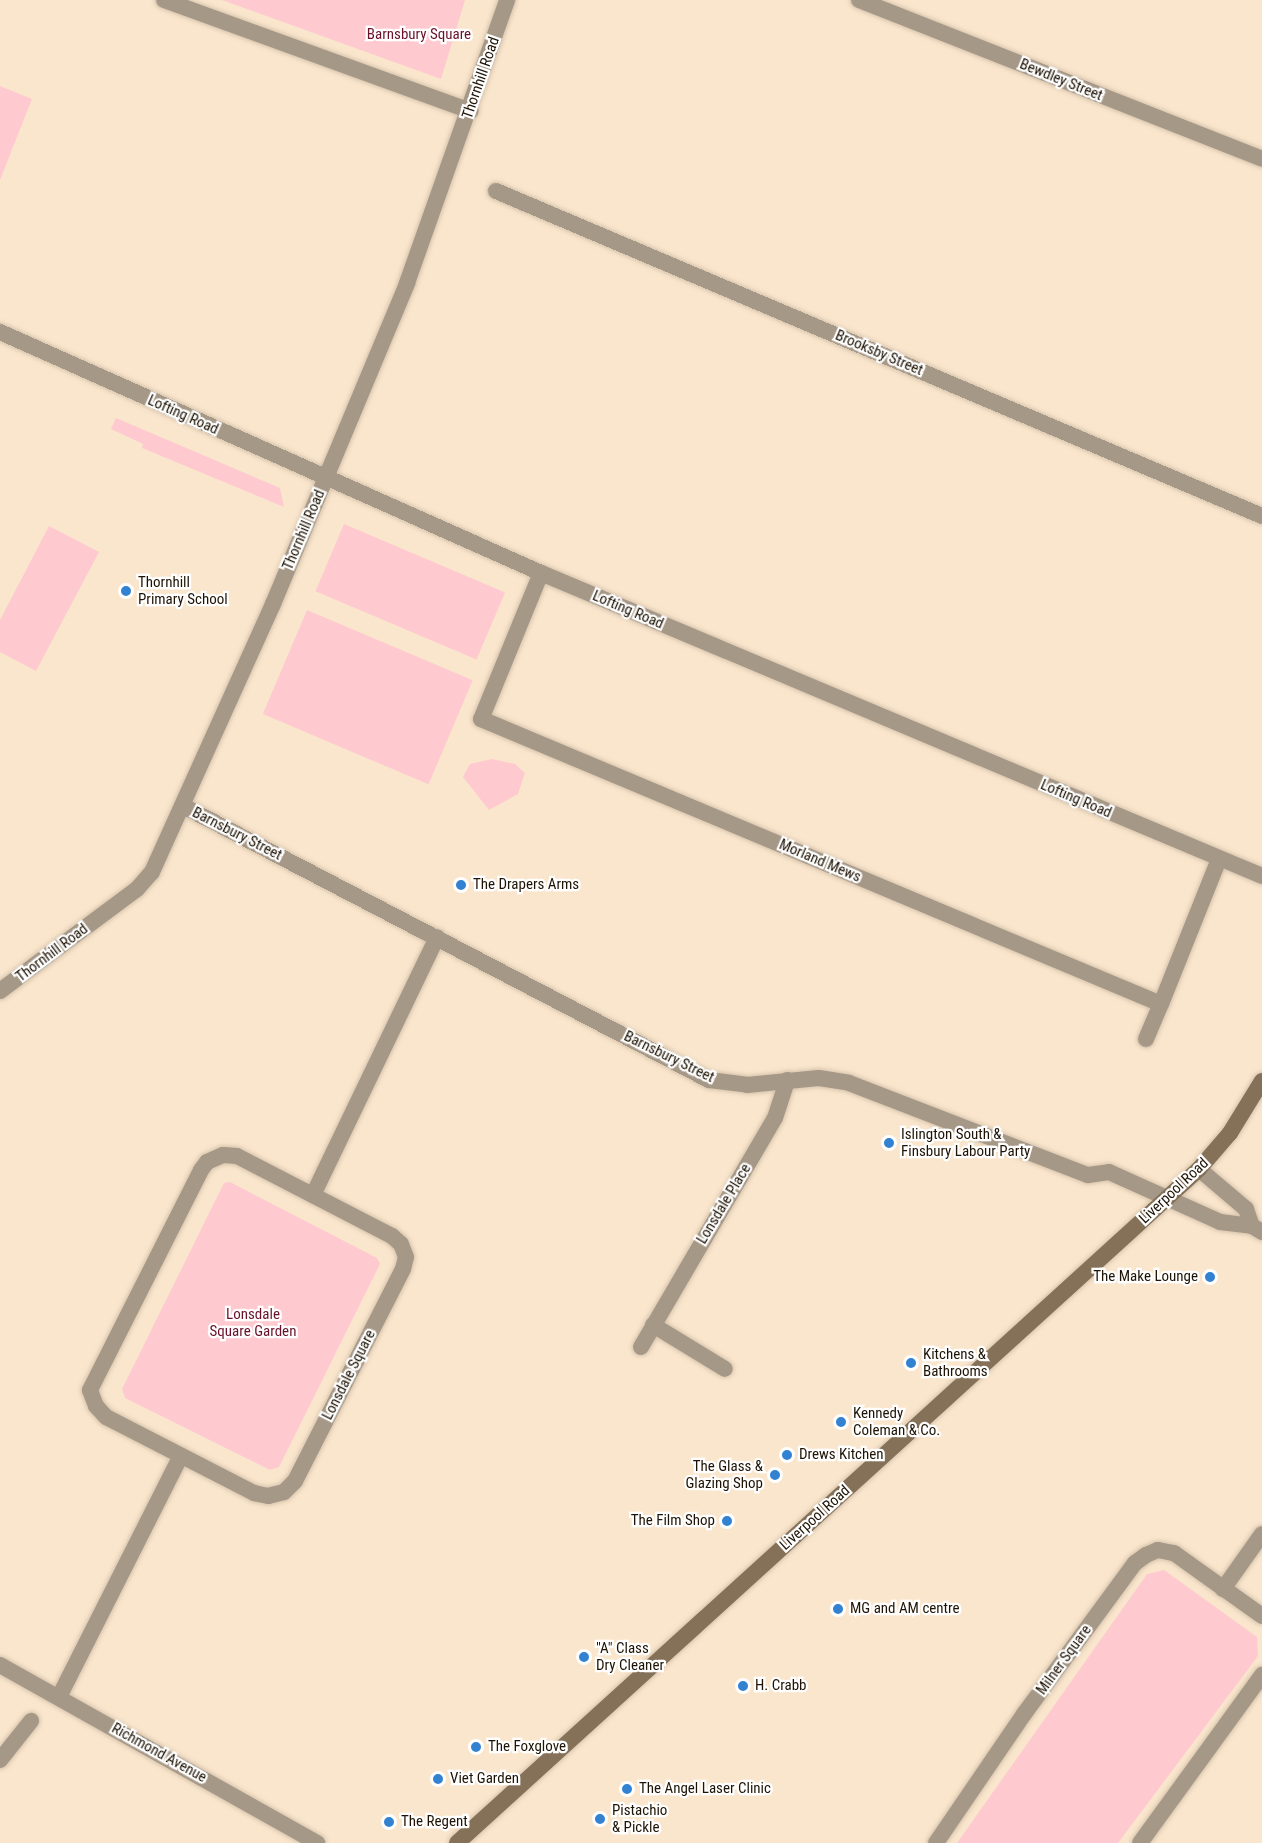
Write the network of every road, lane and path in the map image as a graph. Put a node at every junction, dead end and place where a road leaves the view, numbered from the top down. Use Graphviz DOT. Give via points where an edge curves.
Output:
graph roads {
  1 [pos="164,0"];
  2 [pos="507,0"];
  3 [pos="859,0"];
  4 [pos="470,111"];
  5 [pos="1262,159"];
  6 [pos="496,191"];
  7 [pos="0,332"];
  8 [pos="327,478"];
  9 [pos="1262,516"];
  10 [pos="541,573"];
  11 [pos="183,806"];
  12 [pos="1219,859"];
  13 [pos="1262,876"];
  14 [pos="437,937"];
  15 [pos="0,991"];
  16 [pos="1161,1004"];
  17 [pos="1146,1039"];
  18 [pos="787,1080"];
  19 [pos="1262,1081"];
  20 [pos="1199,1169"];
  21 [pos="313,1196"];
  22 [pos="1168,1196"];
  23 [pos="1257,1229"];
  24 [pos="653,1325"];
  25 [pos="641,1347"];
  26 [pos="725,1369"];
  27 [pos="181,1456"];
  28 [pos="1262,1534"];
  29 [pos="1223,1588"];
  30 [pos="1262,1616"];
  31 [pos="0,1665"];
  32 [pos="1262,1675"];
  33 [pos="59,1697"];
  34 [pos="31,1721"];
  35 [pos="0,1760"];
  36 [pos="317,1843"];
  37 [pos="457,1843"];
  38 [pos="936,1843"];
  39 [pos="1140,1843"];
  1 -- 4 [label="street"];
  2 -- 4 [label="street, Thornhill Road"];
  3 -- 5 [label="street, Bewdley Street"];
  4 -- 8 [label="street, Thornhill Road" via="407,283"];
  6 -- 9 [label="street, Brooksby Street"];
  7 -- 8 [label="street, Lofting Road"];
  8 -- 10 [label="street, Lofting Road"];
  8 -- 11 [label="street, Thornhill Road"];
  10 -- 12 [label="street, Lofting Road"];
  10 -- 16 [label="street, Morland Mews" via="481,719"];
  11 -- 14 [label="street, Barnsbury Street"];
  11 -- 15 [label="street, Thornhill Road" via="144,882"];
  12 -- 13 [label="street, Lofting Road"];
  12 -- 16 [label="street"];
  14 -- 18 [label="street, Barnsbury Street" via="710,1080 747,1086"];
  14 -- 21 [label="street"];
  16 -- 17 [label="street"];
  18 -- 22 [label="street, Barnsbury Street" via="819,1078 849,1083 1088,1175 1109,1172"];
  18 -- 24 [label="street, Lonsdale Place" via="775,1118"];
  19 -- 20 [label="main road, Liverpool Road" via="1230,1133"];
  20 -- 22 [label="main road, Liverpool Road"];
  20 -- 23 [label="street, Barnsbury Street" via="1236,1198"];
  21 -- 27 [label="street, Lonsdale Square" via="237,1156 223,1155 207,1162 140,1285 90,1390 106,1417"];
  21 -- 27 [label="street, Lonsdale Square" via="401,1244 406,1257 398,1279 295,1481 284,1492 268,1497 254,1493"];
  22 -- 23 [label="street, Barnsbury Street" via="1220,1222"];
  22 -- 37 [label="main road, Liverpool Road" via="1088,1273"];
  24 -- 25 [label="street, Lonsdale Place"];
  24 -- 26 [label="street"];
  27 -- 33 [label="street"];
  28 -- 29 [label="street"];
  29 -- 30 [label="street, Milner Square"];
  29 -- 38 [label="street, Milner Square" via="1174,1553 1158,1550 1135,1563"];
  31 -- 33 [label="street, Richmond Avenue"];
  32 -- 39 [label="street"];
  33 -- 36 [label="street, Richmond Avenue"];
  34 -- 35 [label="street"];
}
